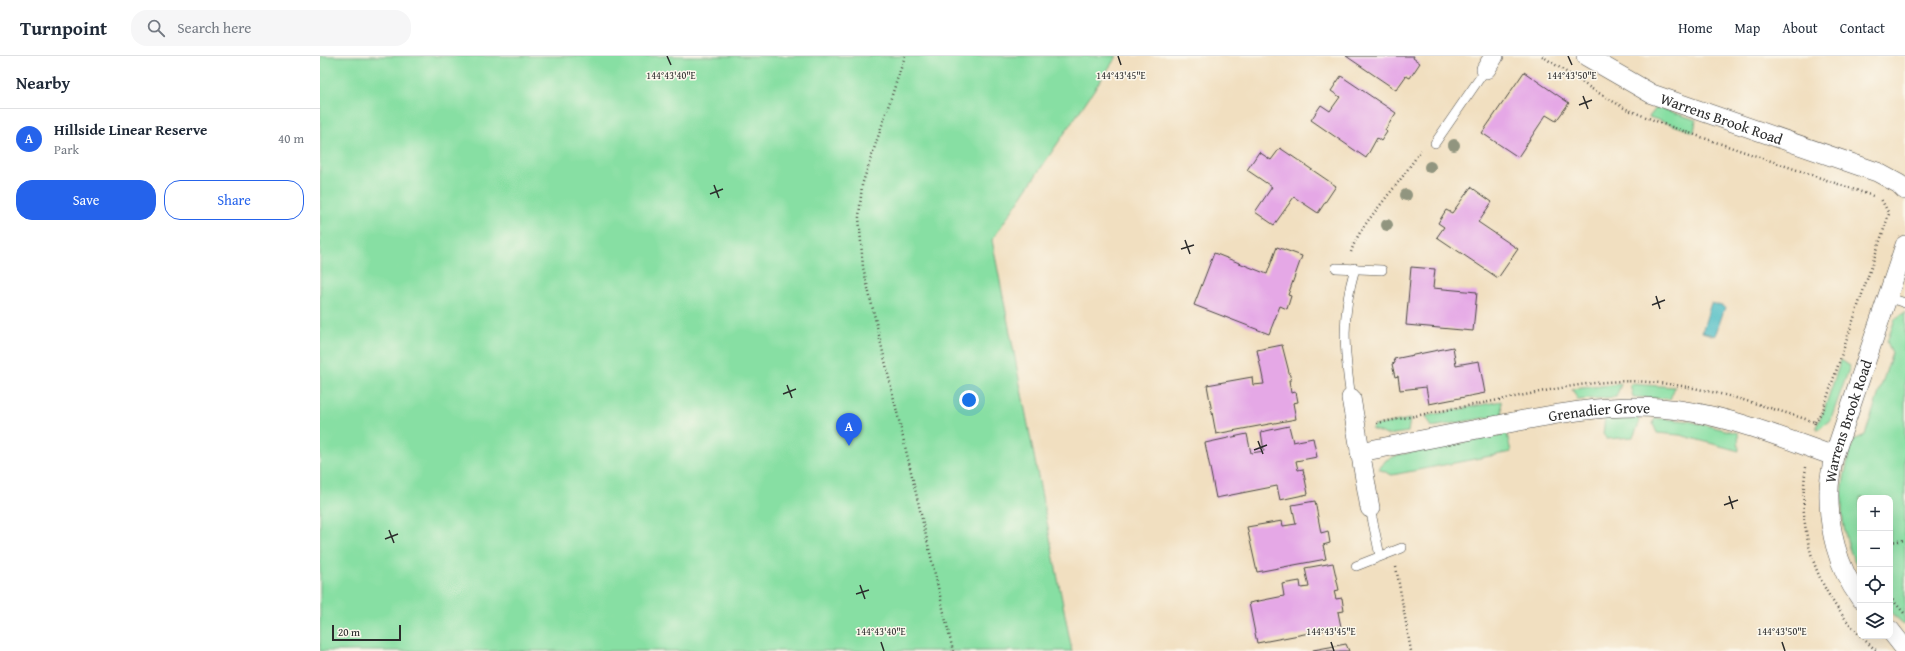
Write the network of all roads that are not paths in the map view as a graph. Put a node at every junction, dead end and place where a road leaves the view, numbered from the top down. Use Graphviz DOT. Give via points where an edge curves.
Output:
graph roads {
  1 [pos="1586,56"];
  2 [pos="1490,62"];
  3 [pos="1435,143"];
  4 [pos="1905,190"];
  5 [pos="1905,246"];
  6 [pos="1336,268"];
  7 [pos="1350,268"];
  8 [pos="1382,270"];
  9 [pos="1887,297"];
  10 [pos="1905,303"];
  11 [pos="1350,398"];
  12 [pos="1360,452"];
  13 [pos="1834,456"];
  14 [pos="1370,508"];
  15 [pos="1402,548"];
  16 [pos="1380,556"];
  17 [pos="1356,566"];
  18 [pos="1857,593"];
  19 [pos="1893,631"];
  20 [pos="1893,634"];
  21 [pos="1905,635"];
  22 [pos="1905,649"];
  1 -- 4 [label="street, Warrens Brook Road" via="1652,94 1877,172 1900,184"];
  2 -- 3 [label="lane"];
  5 -- 9 [label="street, Warrens Brook Road"];
  6 -- 7 [label="lane"];
  7 -- 8 [label="lane"];
  7 -- 11 [label="lane" via="1344,338"];
  9 -- 10 [label="lane"];
  9 -- 13 [label="street, Warrens Brook Road"];
  11 -- 12 [label="street"];
  12 -- 13 [label="street, Grenadier Grove" via="1582,409 1632,406 1718,417"];
  12 -- 14 [label="street"];
  13 -- 18 [label="street, Warrens Brook Road" via="1829,488 1830,524 1839,559"];
  14 -- 16 [label="lane"];
  15 -- 16 [label="lane"];
  16 -- 17 [label="lane"];
  19 -- 21 [label="street"];
  20 -- 22 [label="street"];
}
